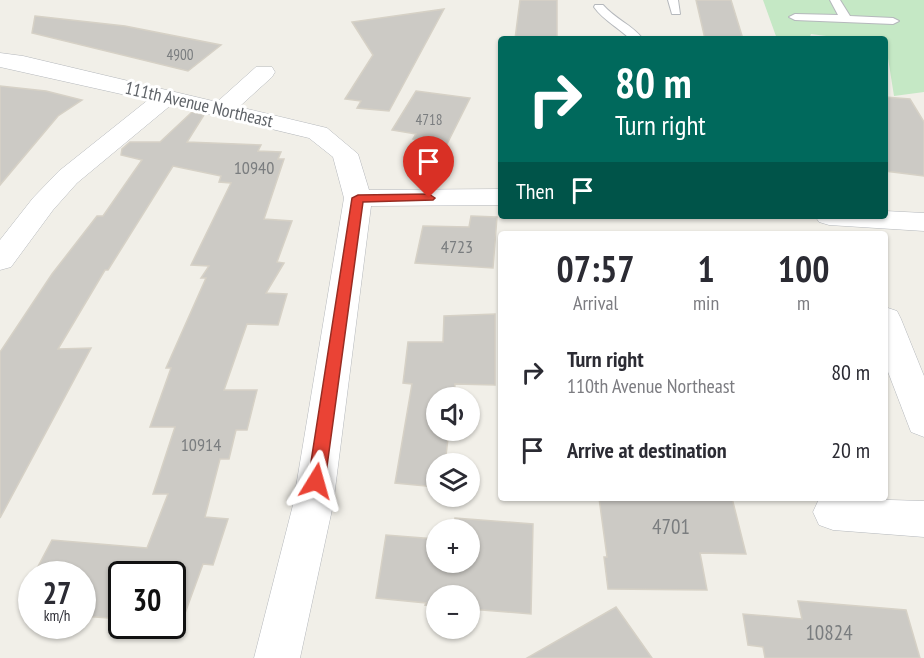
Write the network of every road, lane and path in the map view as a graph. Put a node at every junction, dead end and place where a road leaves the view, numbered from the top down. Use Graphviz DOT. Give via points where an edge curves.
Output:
graph roads {
  1 [pos="673,0"];
  2 [pos="835,0"];
  3 [pos="599,7"];
  4 [pos="676,12"];
  5 [pos="795,17"];
  6 [pos="846,19"];
  7 [pos="893,21"];
  8 [pos="634,36"];
  9 [pos="0,60"];
  10 [pos="264,72"];
  11 [pos="166,97"];
  12 [pos="224,108"];
  13 [pos="498,197"];
  14 [pos="358,198"];
  15 [pos="924,222"];
  16 [pos="843,223"];
  17 [pos="0,260"];
  18 [pos="888,328"];
  19 [pos="924,422"];
  20 [pos="833,512"];
  21 [pos="924,519"];
  22 [pos="277,658"];
  1 -- 4 [label="lane"];
  2 -- 6 [label="lane"];
  3 -- 8 [label="lane"];
  5 -- 6 [label="lane"];
  6 -- 7 [label="lane"];
  9 -- 11 [label="street, 111th Avenue Northeast"];
  10 -- 12 [label="street"];
  11 -- 12 [label="street, 111th Avenue Northeast"];
  11 -- 17 [label="street" via="68,177"];
  12 -- 14 [label="street, 111th Avenue Northeast" via="318,133 345,154"];
  13 -- 14 [label="street"];
  14 -- 22 [label="street" via="313,505"];
  15 -- 16 [label="street"];
  18 -- 19 [label="street"];
  20 -- 21 [label="street"];
}
